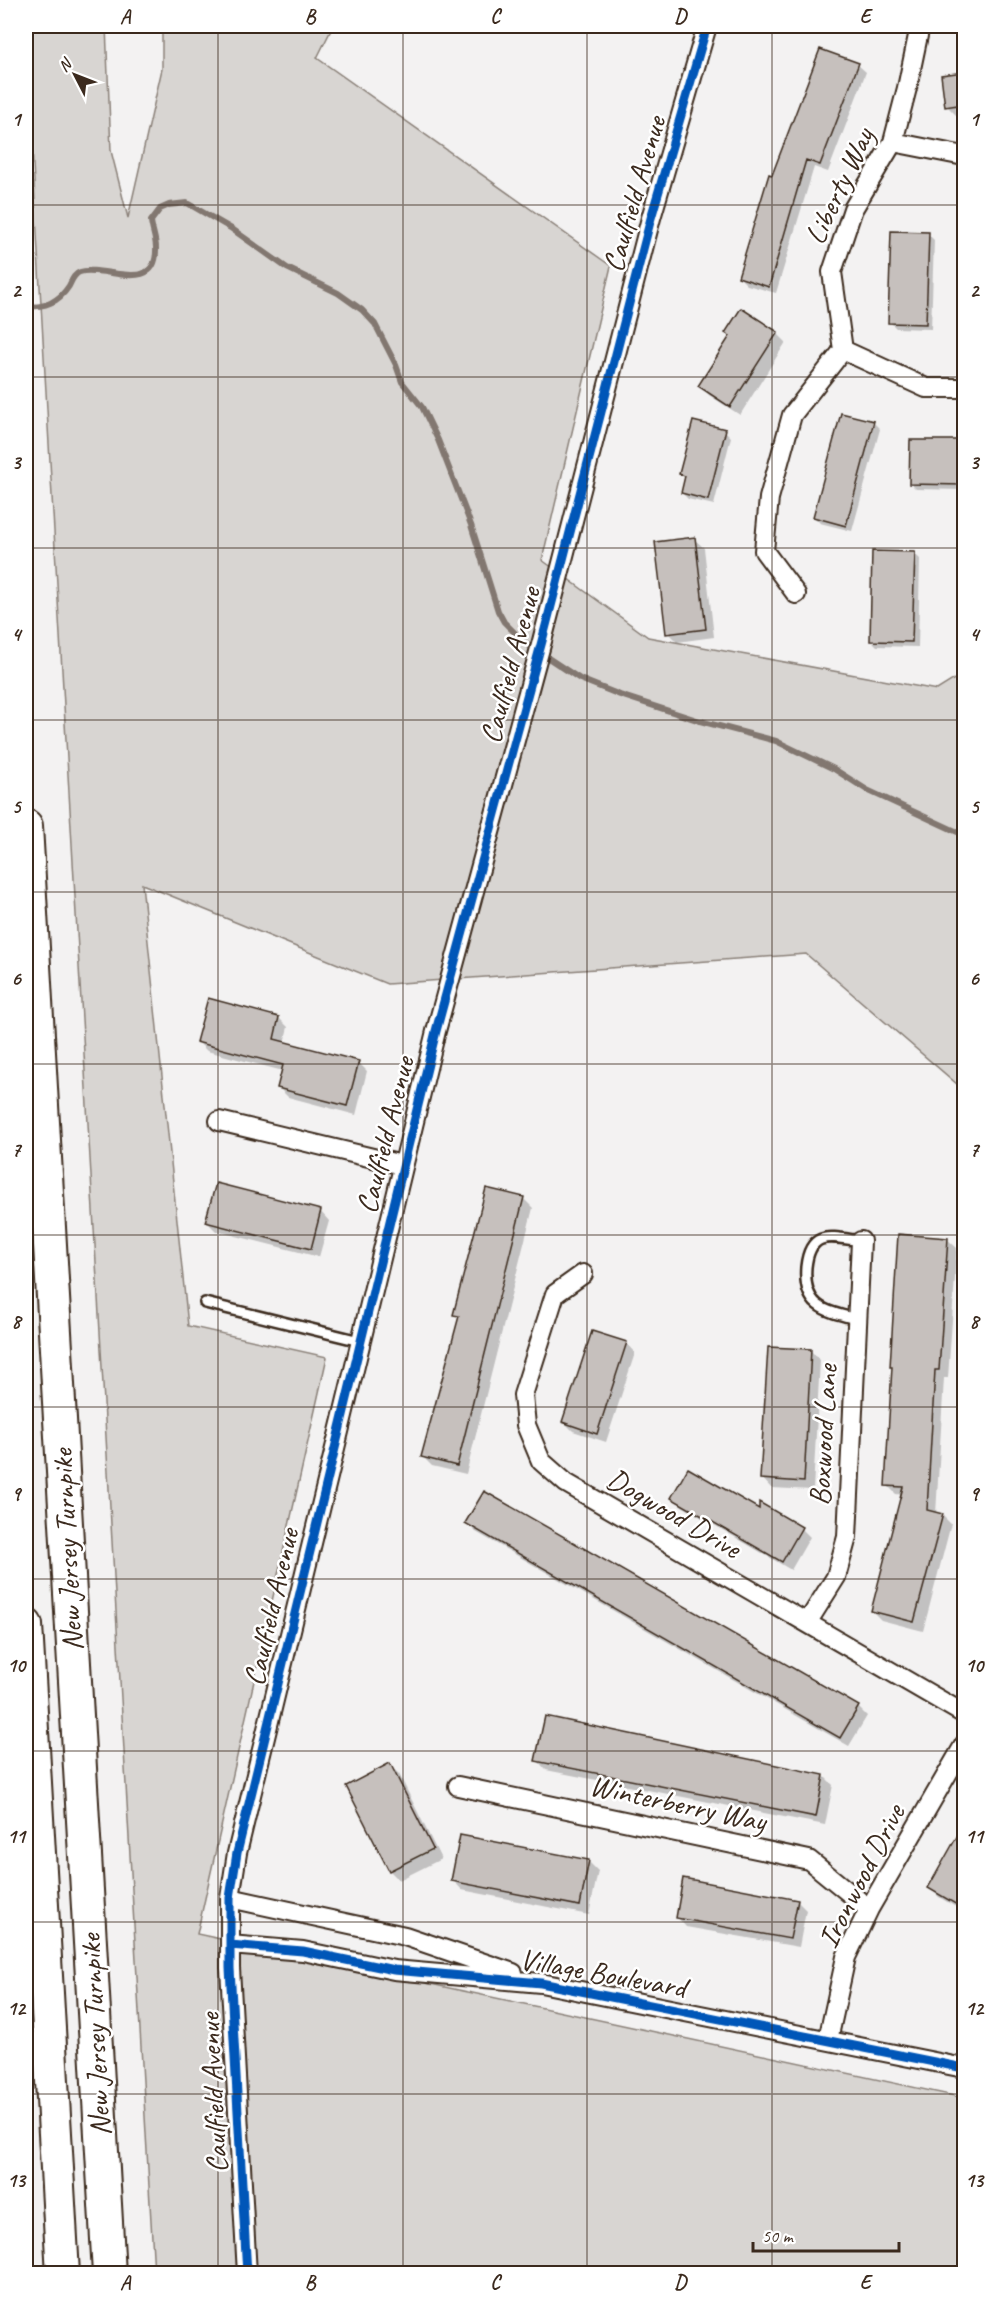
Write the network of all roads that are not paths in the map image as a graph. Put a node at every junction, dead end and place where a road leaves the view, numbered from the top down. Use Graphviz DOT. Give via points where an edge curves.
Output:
graph roads {
  1 [pos="707,26"];
  2 [pos="920,26"];
  3 [pos="893,142"];
  4 [pos="964,156"];
  5 [pos="843,350"];
  6 [pos="964,388"];
  7 [pos="796,594"];
  8 [pos="26,826"];
  9 [pos="219,1121"];
  10 [pos="402,1165"];
  11 [pos="861,1241"];
  12 [pos="583,1274"];
  13 [pos="205,1303"];
  14 [pos="857,1319"];
  15 [pos="360,1341"];
  16 [pos="807,1623"];
  17 [pos="26,1625"];
  18 [pos="964,1714"];
  19 [pos="964,1745"];
  20 [pos="458,1786"];
  21 [pos="230,1898"];
  22 [pos="869,1909"];
  23 [pos="230,1945"];
  24 [pos="540,1983"];
  25 [pos="828,2040"];
  26 [pos="964,2068"];
  27 [pos="63,2274"];
  28 [pos="109,2274"];
  29 [pos="247,2274"];
  1 -- 10 [label="street, Caulfield Avenue" via="651,218"];
  2 -- 3 [label="street, Liberty Way"];
  3 -- 4 [label="street"];
  3 -- 5 [label="street, Liberty Way" via="853,209 832,272"];
  5 -- 6 [label="street" via="926,388"];
  5 -- 7 [label="street" via="792,415 769,498 764,551"];
  8 -- 28 [label="highway, New Jersey Turnpike"];
  9 -- 10 [label="street"];
  10 -- 15 [label="street, Caulfield Avenue"];
  11 -- 14 [label="street, Boxwood Lane"];
  11 -- 14 [label="lane" via="830,1237 812,1245 805,1284 808,1294 821,1308"];
  12 -- 16 [label="street, Dogwood Drive" via="555,1293 523,1395 526,1425 541,1461 566,1483"];
  13 -- 15 [label="lane"];
  14 -- 16 [label="street, Boxwood Lane" via="847,1537 836,1577"];
  15 -- 21 [label="street, Caulfield Avenue" via="246,1815"];
  16 -- 18 [label="street, Dogwood Drive"];
  17 -- 27 [label="highway, New Jersey Turnpike"];
  19 -- 22 [label="street, Ironwood Drive"];
  20 -- 22 [label="street, Winterberry Way" via="809,1860"];
  21 -- 23 [label="street, Caulfield Avenue"];
  21 -- 24 [label="street, Village Boulevard" via="405,1936"];
  22 -- 25 [label="street, Ironwood Drive" via="846,1957"];
  23 -- 24 [label="street, Village Boulevard" via="303,1951 394,1970"];
  23 -- 29 [label="street, Caulfield Avenue"];
  24 -- 25 [label="street, Village Boulevard"];
  25 -- 26 [label="street, Village Boulevard"];
}
